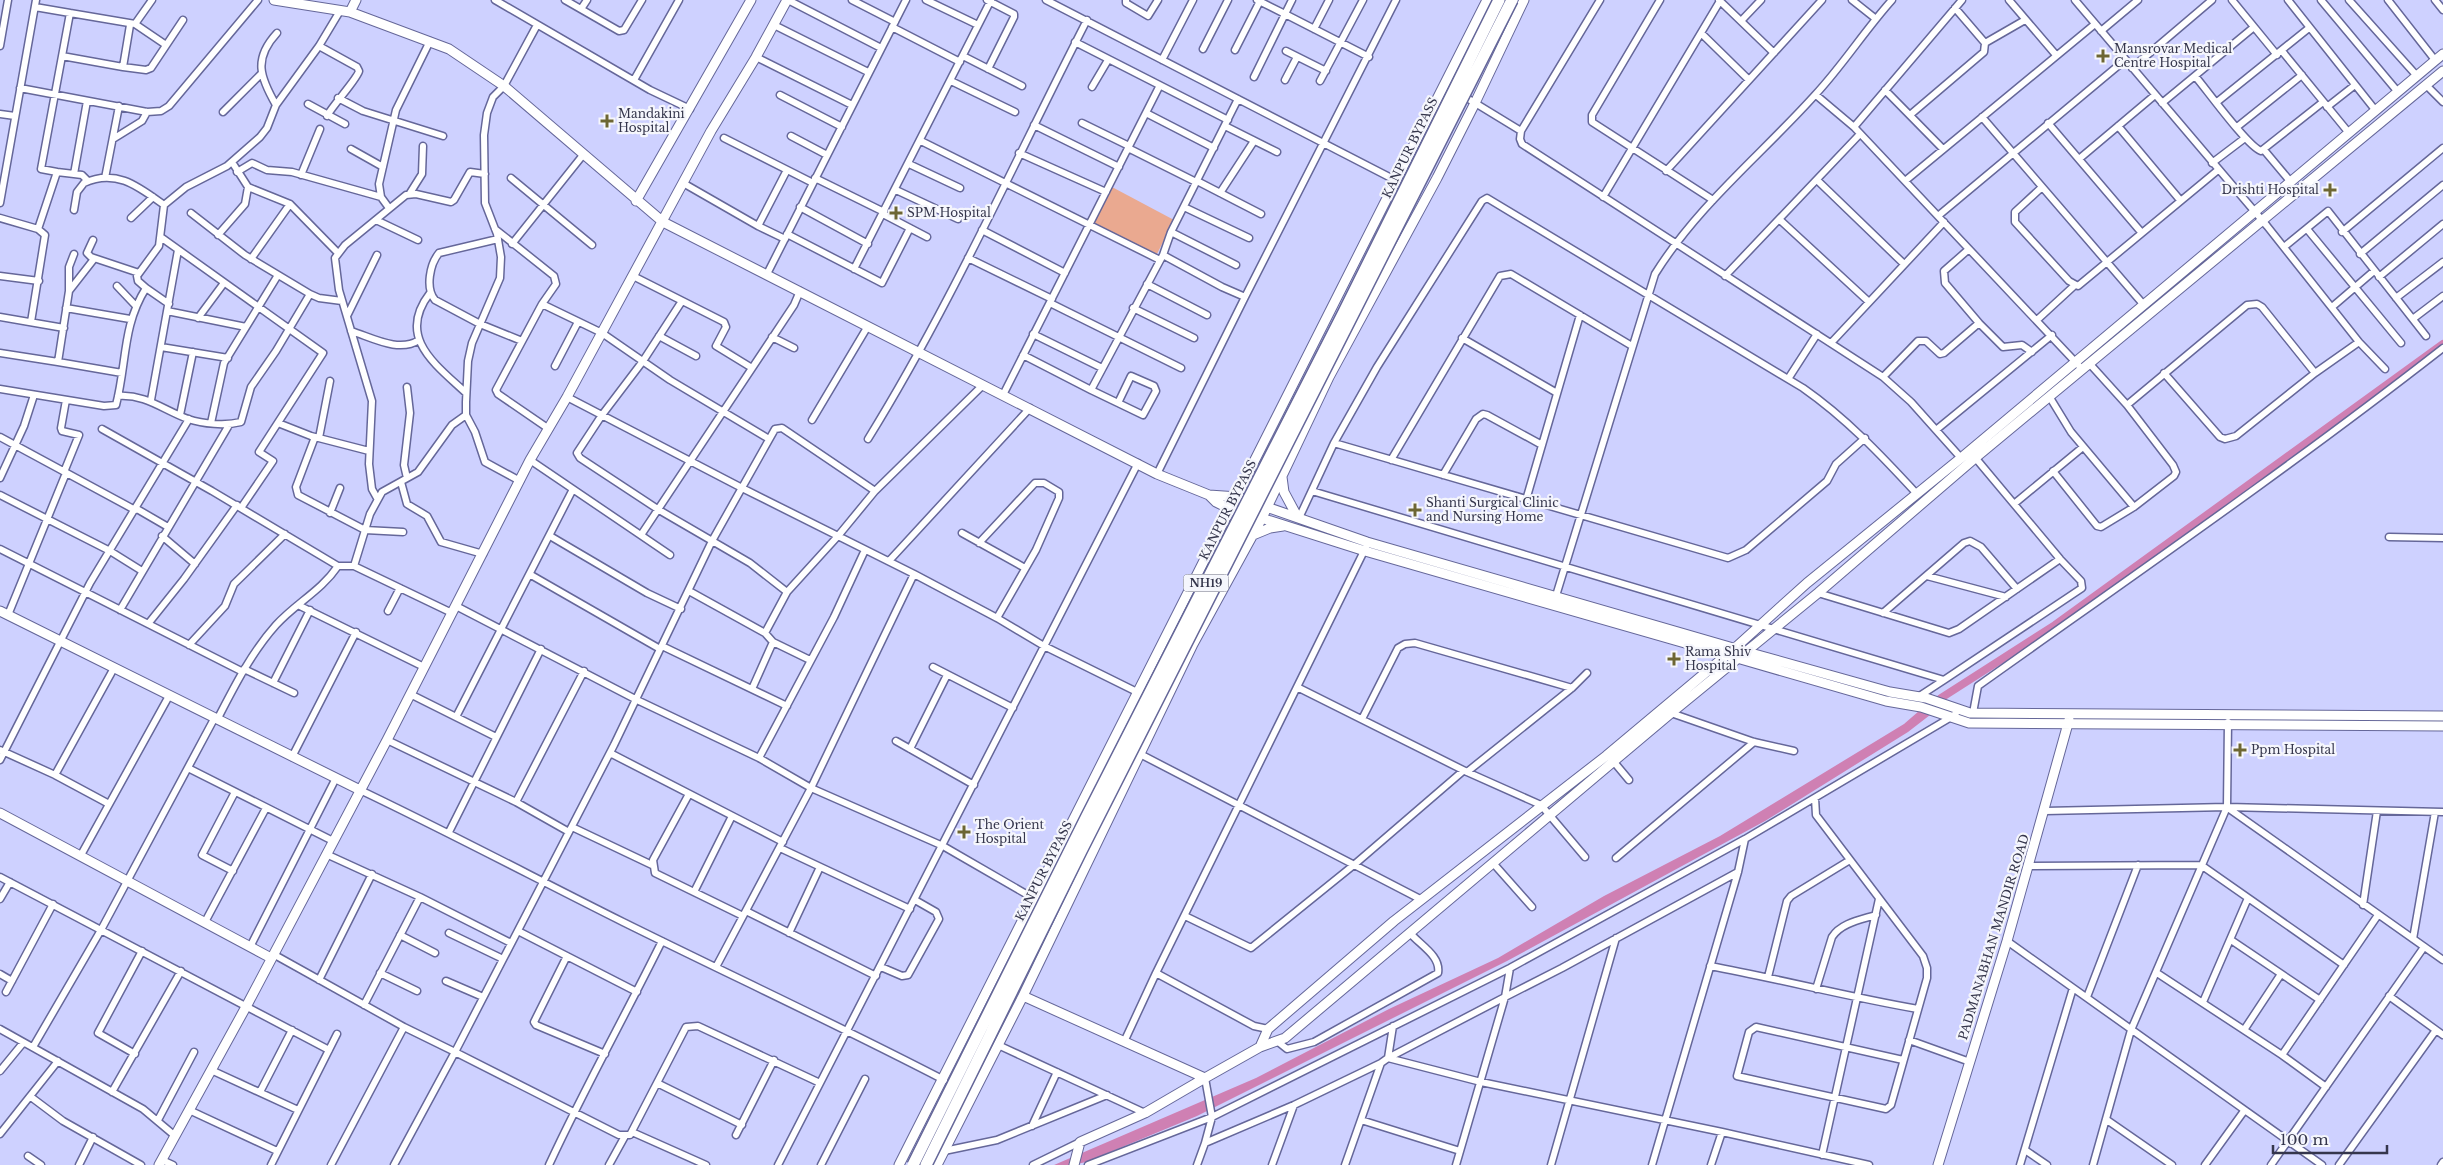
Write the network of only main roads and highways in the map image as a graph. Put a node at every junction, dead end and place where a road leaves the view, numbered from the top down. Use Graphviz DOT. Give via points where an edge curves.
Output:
graph roads {
  1 [pos="1499,0"];
  2 [pos="1512,0"];
  3 [pos="913,1165"];
  4 [pos="926,1165"];
  1 -- 3 [label="highway, KANPUR BYPASS / NH19, bridge"];
  2 -- 4 [label="highway, KANPUR BYPASS / NH19, bridge" via="1090,833"];
}
